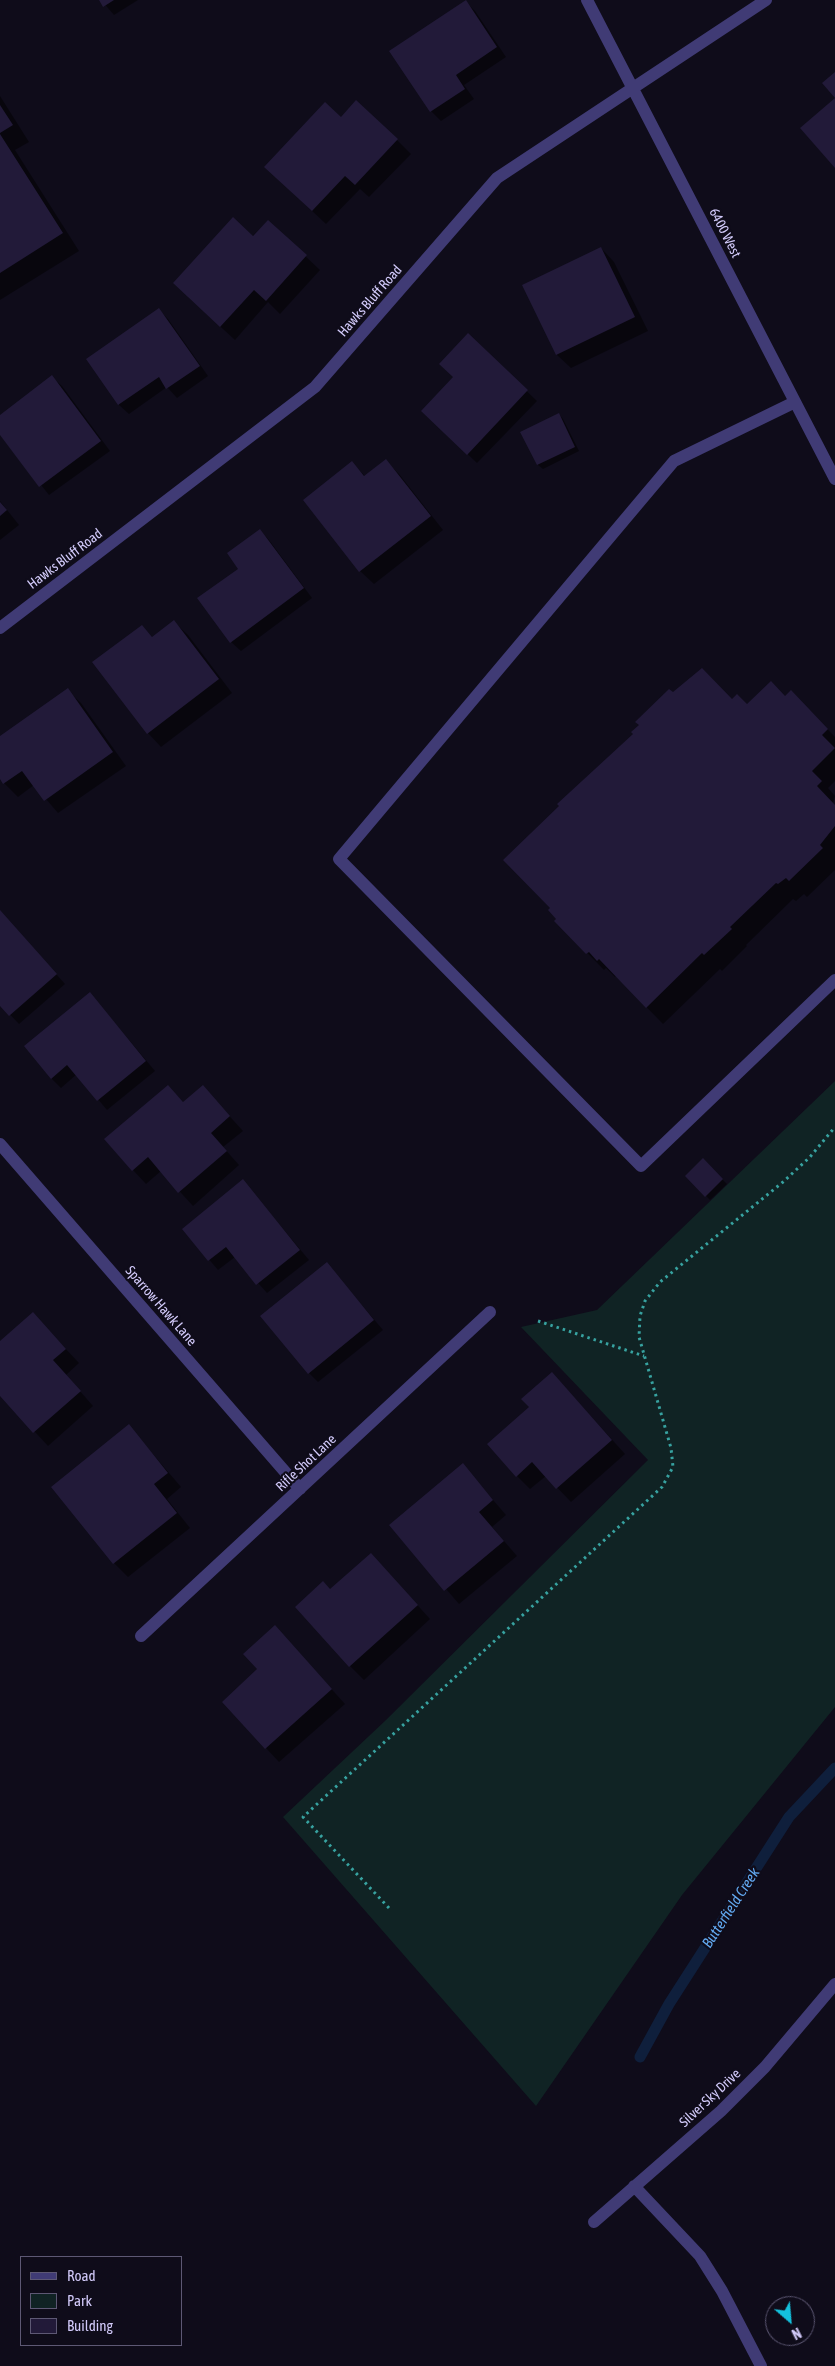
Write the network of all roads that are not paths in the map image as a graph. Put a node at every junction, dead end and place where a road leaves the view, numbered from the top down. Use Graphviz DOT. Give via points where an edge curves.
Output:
graph roads {
  1 [pos="587,0"];
  2 [pos="766,0"];
  3 [pos="633,88"];
  4 [pos="796,402"];
  5 [pos="835,480"];
  6 [pos="0,628"];
  7 [pos="835,980"];
  8 [pos="0,1144"];
  9 [pos="490,1312"];
  10 [pos="300,1489"];
  11 [pos="141,1636"];
  12 [pos="835,1984"];
  13 [pos="634,2186"];
  14 [pos="594,2222"];
  15 [pos="761,2366"];
  1 -- 3 [label="street, 6400 West"];
  2 -- 3 [label="street, Hawks Bluff Road"];
  3 -- 4 [label="street, 6400 West"];
  3 -- 6 [label="street, Hawks Bluff Road" via="498,178 315,386"];
  4 -- 5 [label="street, 6400 West"];
  4 -- 7 [label="street" via="674,461 339,859 642,1166"];
  8 -- 10 [label="street, Sparrow Hawk Lane"];
  9 -- 10 [label="street, Rifle Shot Lane"];
  10 -- 11 [label="street, Rifle Shot Lane"];
  12 -- 13 [label="street, Silver Sky Drive" via="765,2067 721,2111"];
  13 -- 14 [label="street, Silver Sky Drive"];
  13 -- 15 [label="street" via="700,2256"];
}
